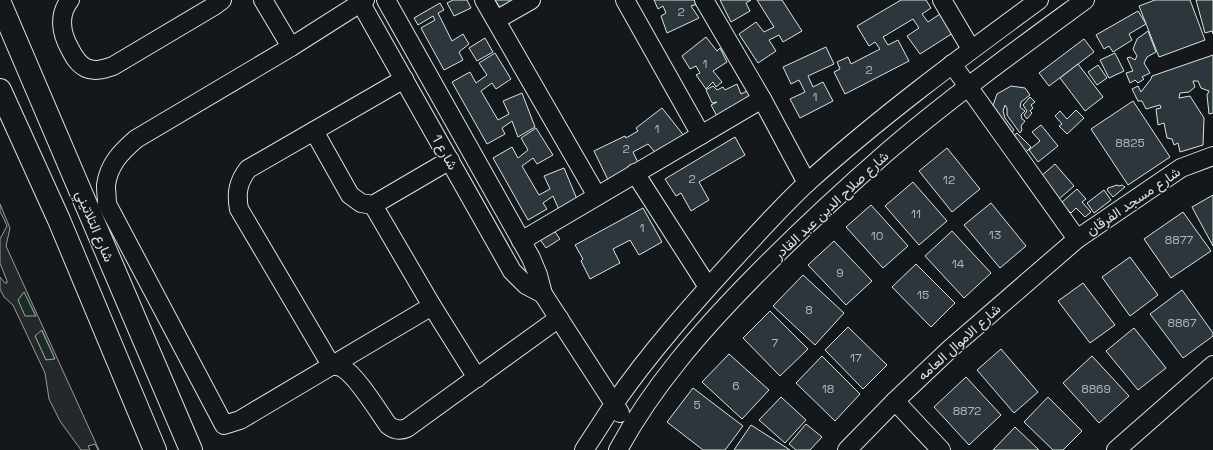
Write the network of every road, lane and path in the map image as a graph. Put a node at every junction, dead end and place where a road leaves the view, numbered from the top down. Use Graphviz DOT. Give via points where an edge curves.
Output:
graph roads {
  1 [pos="70,0"];
  2 [pos="222,0"];
  3 [pos="263,0"];
  4 [pos="386,0"];
  5 [pos="484,0"];
  6 [pos="531,0"];
  7 [pos="625,0"];
  8 [pos="704,0"];
  9 [pos="942,0"];
  10 [pos="1085,0"];
  11 [pos="362,1"];
  12 [pos="1037,1"];
  13 [pos="0,3"];
  14 [pos="496,20"];
  15 [pos="291,47"];
  16 [pos="971,49"];
  17 [pos="952,64"];
  18 [pos="404,79"];
  19 [pos="969,86"];
  20 [pos="0,90"];
  21 [pos="762,99"];
  22 [pos="314,131"];
  23 [pos="701,135"];
  24 [pos="1213,156"];
  25 [pos="450,160"];
  26 [pos="635,173"];
  27 [pos="807,183"];
  28 [pos="596,196"];
  29 [pos="373,205"];
  30 [pos="1077,239"];
  31 [pos="521,241"];
  32 [pos="708,288"];
  33 [pos="543,294"];
  34 [pos="432,306"];
  35 [pos="559,318"];
  36 [pos="1213,365"];
  37 [pos="331,366"];
  38 [pos="476,378"];
  39 [pos="895,401"];
  40 [pos="614,404"];
  41 [pos="630,428"];
  42 [pos="156,450"];
  43 [pos="191,450"];
  44 [pos="584,450"];
  45 [pos="618,450"];
  46 [pos="847,450"];
  47 [pos="941,450"];
  48 [pos="1116,450"];
  1 -- 2 [label="street" via="62,19 63,36 76,60 86,68 100,70 113,66"];
  3 -- 15 [label="street"];
  4 -- 31 [label="street, شارع 1"];
  5 -- 14 [label="street"];
  6 -- 14 [label="street"];
  7 -- 23 [label="street"];
  8 -- 21 [label="street"];
  9 -- 16 [label="street"];
  10 -- 19 [label="street, شارع صلاح الدين عبد القادر"];
  11 -- 15 [label="street"];
  11 -- 18 [label="street, شارع 1"];
  12 -- 16 [label="street, شارع صلاح الدين عبد القادر"];
  13 -- 43 [label="main road, شارع التلاتيني"];
  14 -- 28 [label="street"];
  15 -- 37 [label="street" via="136,139 121,151 111,167 106,185 107,204 224,425 240,420"];
  16 -- 17 [label="street, شارع صلاح الدين عبد القادر"];
  17 -- 19 [label="street"];
  17 -- 27 [label="street, شارع صلاح الدين عبد القادر" via="867,131"];
  18 -- 22 [label="street"];
  18 -- 25 [label="street, شارع 1"];
  19 -- 30 [label="street"];
  19 -- 41 [label="street, شارع صلاح الدين عبد القادر" via="888,151 772,258 680,359"];
  20 -- 42 [label="main road" via="59,220"];
  21 -- 23 [label="street"];
  21 -- 27 [label="street"];
  22 -- 29 [label="street" via="350,195 361,203"];
  22 -- 37 [label="street" via="248,169 241,178 237,199 238,209"];
  23 -- 26 [label="street"];
  24 -- 30 [label="street, شارع مسجد الفرقان" via="1181,168"];
  25 -- 29 [label="street"];
  25 -- 33 [label="street, شارع 1" via="512,271 526,285"];
  26 -- 28 [label="street"];
  26 -- 32 [label="street"];
  27 -- 32 [label="street, شارع صلاح الدين عبد القادر"];
  28 -- 31 [label="street"];
  29 -- 34 [label="street"];
  30 -- 39 [label="street, شارع الاموال العامه" via="992,311"];
  31 -- 33 [label="street, شارع 1" via="533,264"];
  32 -- 40 [label="street, شارع صلاح الدين عبد القادر" via="660,344"];
  33 -- 35 [label="street, شارع 1"];
  34 -- 37 [label="street"];
  34 -- 38 [label="street"];
  35 -- 38 [label="street"];
  35 -- 40 [label="street, شارع 1"];
  36 -- 48 [label="street"];
  37 -- 38 [label="street" via="340,367 357,381 388,425 397,430 407,428"];
  39 -- 46 [label="street, شارع الاموال العامه"];
  39 -- 47 [label="street"];
  40 -- 41 [label="street, شارع 1"];
  40 -- 44 [label="street, شارع صلاح الدين عبد القادر"];
  41 -- 45 [label="street, شارع صلاح الدين عبد القادر"];
}
